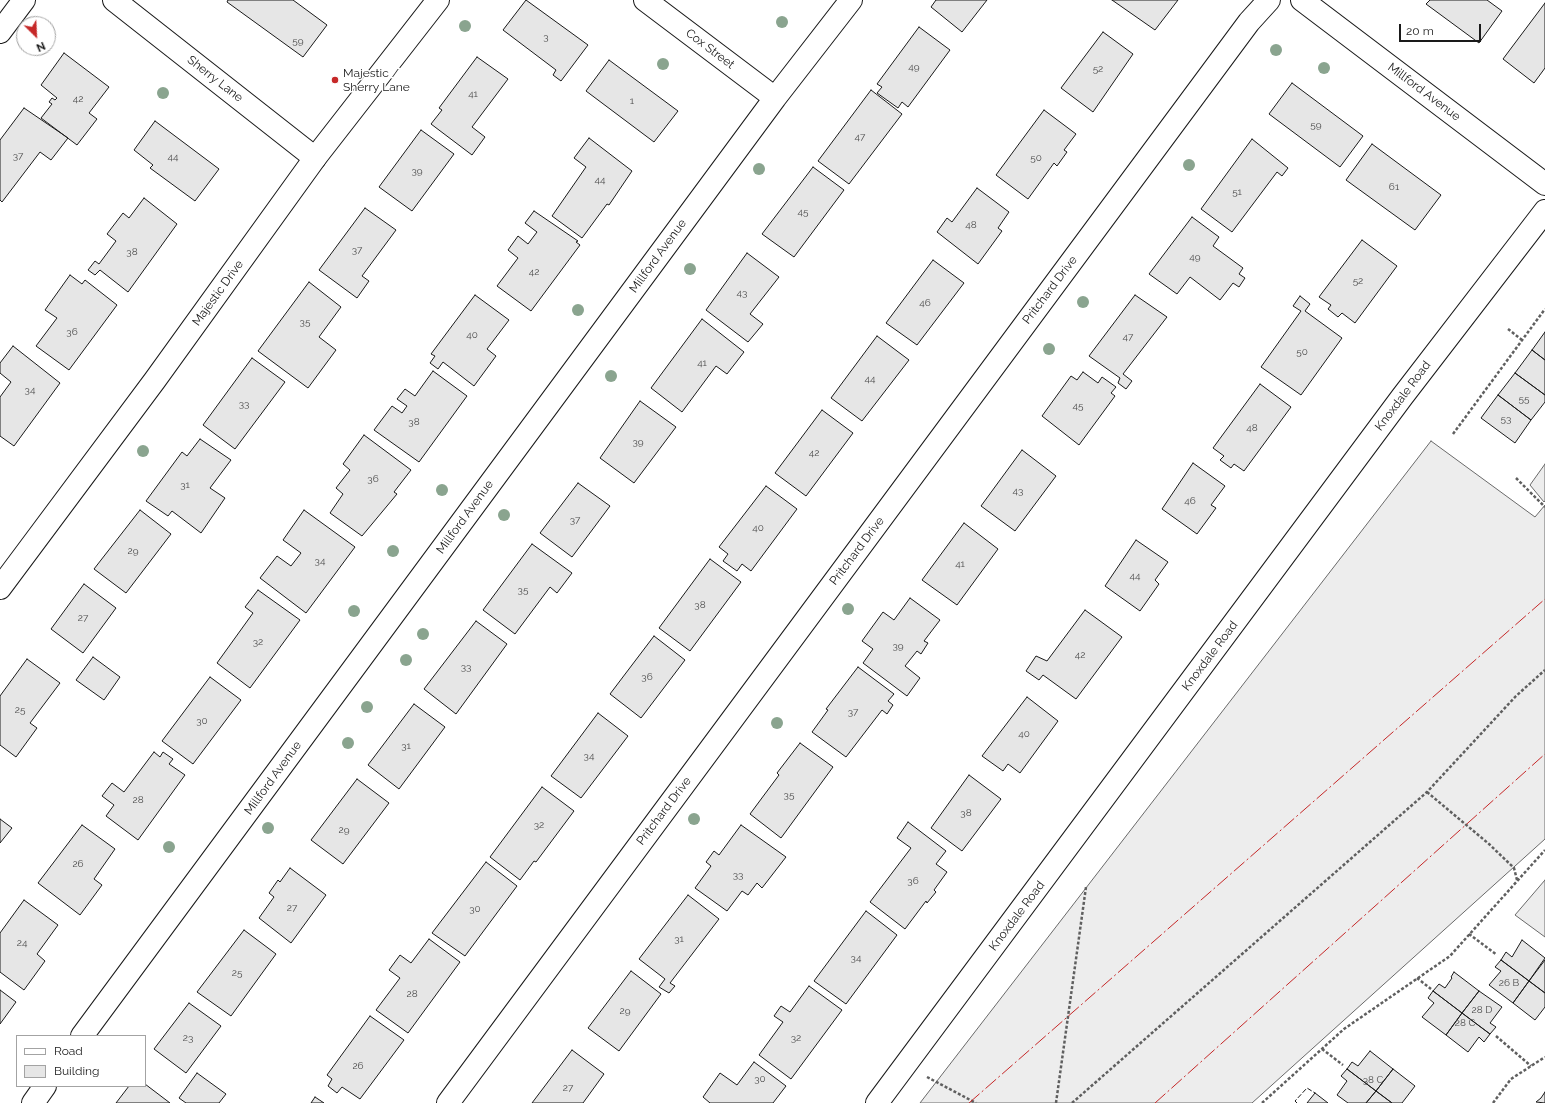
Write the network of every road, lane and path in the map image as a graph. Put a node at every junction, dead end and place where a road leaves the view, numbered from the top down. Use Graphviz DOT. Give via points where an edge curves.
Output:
graph roads {
  1 [pos="24,0"];
  2 [pos="114,0"];
  3 [pos="438,0"];
  4 [pos="645,0"];
  5 [pos="850,0"];
  6 [pos="1269,0"];
  7 [pos="1302,0"];
  8 [pos="0,32"];
  9 [pos="775,98"];
  10 [pos="316,158"];
  11 [pos="1545,184"];
  12 [pos="1545,211"];
  13 [pos="1545,309"];
  14 [pos="1508,330"];
  15 [pos="1522,340"];
  16 [pos="1454,434"];
  17 [pos="1516,478"];
  18 [pos="1545,507"];
  19 [pos="0,588"];
  20 [pos="1545,670"];
  21 [pos="1427,792"];
  22 [pos="1545,850"];
  23 [pos="1517,880"];
  24 [pos="1086,887"];
  25 [pos="1470,934"];
  26 [pos="1497,955"];
  27 [pos="1417,978"];
  28 [pos="1431,989"];
  29 [pos="83,1035"];
  30 [pos="1496,1036"];
  31 [pos="1322,1049"];
  32 [pos="1545,1057"];
  33 [pos="906,1064"];
  34 [pos="1343,1065"];
  35 [pos="1531,1066"];
  36 [pos="44,1087"];
  37 [pos="33,1103"];
  38 [pos="448,1103"];
  39 [pos="877,1103"];
  40 [pos="976,1103"];
  41 [pos="1056,1103"];
  42 [pos="1072,1103"];
  43 [pos="1262,1103"];
  44 [pos="1493,1103"];
  1 -- 8 [label="street"];
  2 -- 10 [label="street, Sherry Lane"];
  3 -- 10 [label="street, Majestic Drive"];
  4 -- 9 [label="street, Cox Street"];
  5 -- 9 [label="street, Millford Avenue"];
  6 -- 38 [label="street, Pritchard Drive" via="1240,35"];
  7 -- 11 [label="street, Millford Avenue"];
  9 -- 29 [label="street, Millford Avenue"];
  10 -- 19 [label="street, Majestic Drive"];
  12 -- 33 [label="street, Knoxdale Road" via="1402,397"];
  13 -- 15 [label="path"];
  14 -- 15 [label="path"];
  15 -- 16 [label="path"];
  17 -- 18 [label="path"];
  20 -- 21 [label="path" via="1516,696"];
  21 -- 23 [label="path" via="1514,868"];
  21 -- 42 [label="path"];
  22 -- 23 [label="path"];
  23 -- 25 [label="path"];
  24 -- 41 [label="path"];
  25 -- 26 [label="path"];
  25 -- 27 [label="path" via="1450,956"];
  27 -- 28 [label="path"];
  27 -- 31 [label="path" via="1344,1029"];
  30 -- 35 [label="path"];
  31 -- 34 [label="path"];
  31 -- 43 [label="path"];
  32 -- 35 [label="path"];
  33 -- 39 [label="street, Knoxdale Road"];
  33 -- 40 [label="path"];
  35 -- 44 [label="path" via="1511,1079"];
  36 -- 37 [label="street"];
}
